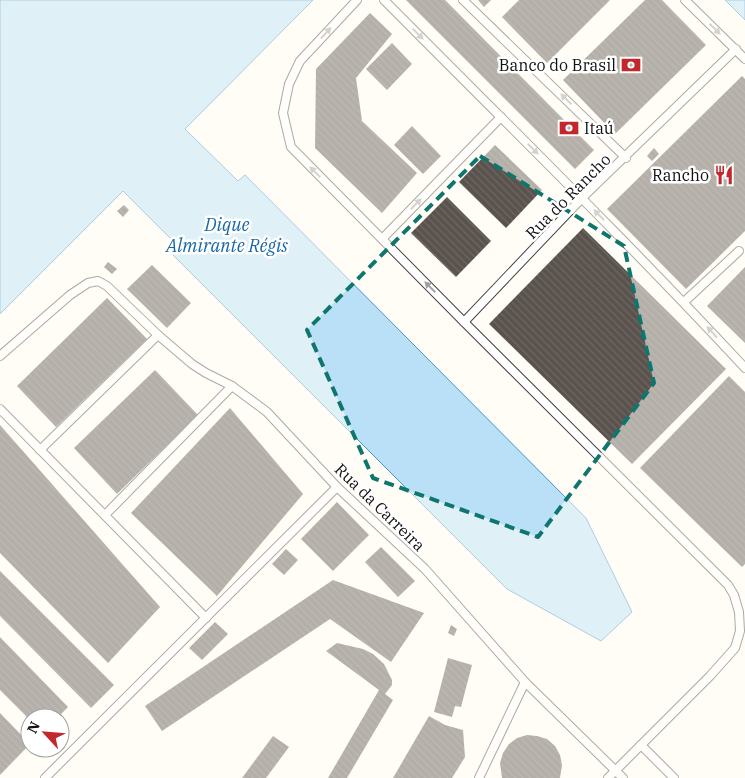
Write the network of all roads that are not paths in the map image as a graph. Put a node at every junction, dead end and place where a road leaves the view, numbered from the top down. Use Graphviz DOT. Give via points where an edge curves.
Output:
graph roads {
  1 [pos="357,0"];
  2 [pos="384,0"];
  3 [pos="463,0"];
  4 [pos="685,0"];
  5 [pos="736,50"];
  6 [pos="745,59"];
  7 [pos="501,117"];
  8 [pos="626,158"];
  9 [pos="582,198"];
  10 [pos="382,239"];
  11 [pos="739,251"];
  12 [pos="684,302"];
  13 [pos="464,322"];
  14 [pos="158,335"];
  15 [pos="0,356"];
  16 [pos="745,368"];
  17 [pos="232,386"];
  18 [pos="0,409"];
  19 [pos="40,450"];
  20 [pos="337,487"];
  21 [pos="105,515"];
  22 [pos="206,618"];
  23 [pos="525,682"];
  24 [pos="641,745"];
  25 [pos="616,770"];
  26 [pos="45,778"];
  27 [pos="479,778"];
  28 [pos="608,778"];
  29 [pos="622,778"];
  30 [pos="674,778"];
  10 -- 1 [label="lane, one-way" via="291,147 283,113 289,84 300,62"];
  2 -- 7 [label="lane, one-way"];
  8 -- 3 [label="lane, one-way"];
  4 -- 5 [label="lane, one-way"];
  5 -- 6 [label="lane"];
  5 -- 8 [label="lane, Rua do Rancho"];
  7 -- 9 [label="lane, one-way"];
  10 -- 7 [label="lane, one-way"];
  8 -- 9 [label="lane, Rua do Rancho"];
  12 -- 9 [label="lane, one-way"];
  9 -- 13 [label="lane, Rua do Rancho"];
  13 -- 10 [label="lane, one-way"];
  11 -- 12 [label="lane"];
  16 -- 12 [label="lane, one-way"];
  13 -- 24 [label="lane" via="728,585 734,595 740,632 735,648"];
  14 -- 15 [label="lane, Rua da Carreira" via="98,281 88,283 70,296"];
  14 -- 17 [label="lane, Rua da Carreira" via="206,373"];
  14 -- 19 [label="lane"];
  17 -- 20 [label="lane, Rua da Carreira" via="267,412"];
  17 -- 21 [label="lane"];
  18 -- 19 [label="lane"];
  19 -- 21 [label="lane"];
  20 -- 22 [label="lane"];
  20 -- 23 [label="lane, Rua da Carreira" via="425,569"];
  21 -- 22 [label="lane"];
  22 -- 26 [label="lane"];
  23 -- 25 [label="lane, Rua da Carreira"];
  23 -- 27 [label="lane"];
  24 -- 25 [label="lane"];
  24 -- 30 [label="lane"];
  25 -- 28 [label="lane"];
  25 -- 29 [label="lane, Rua da Carreira"];
}
